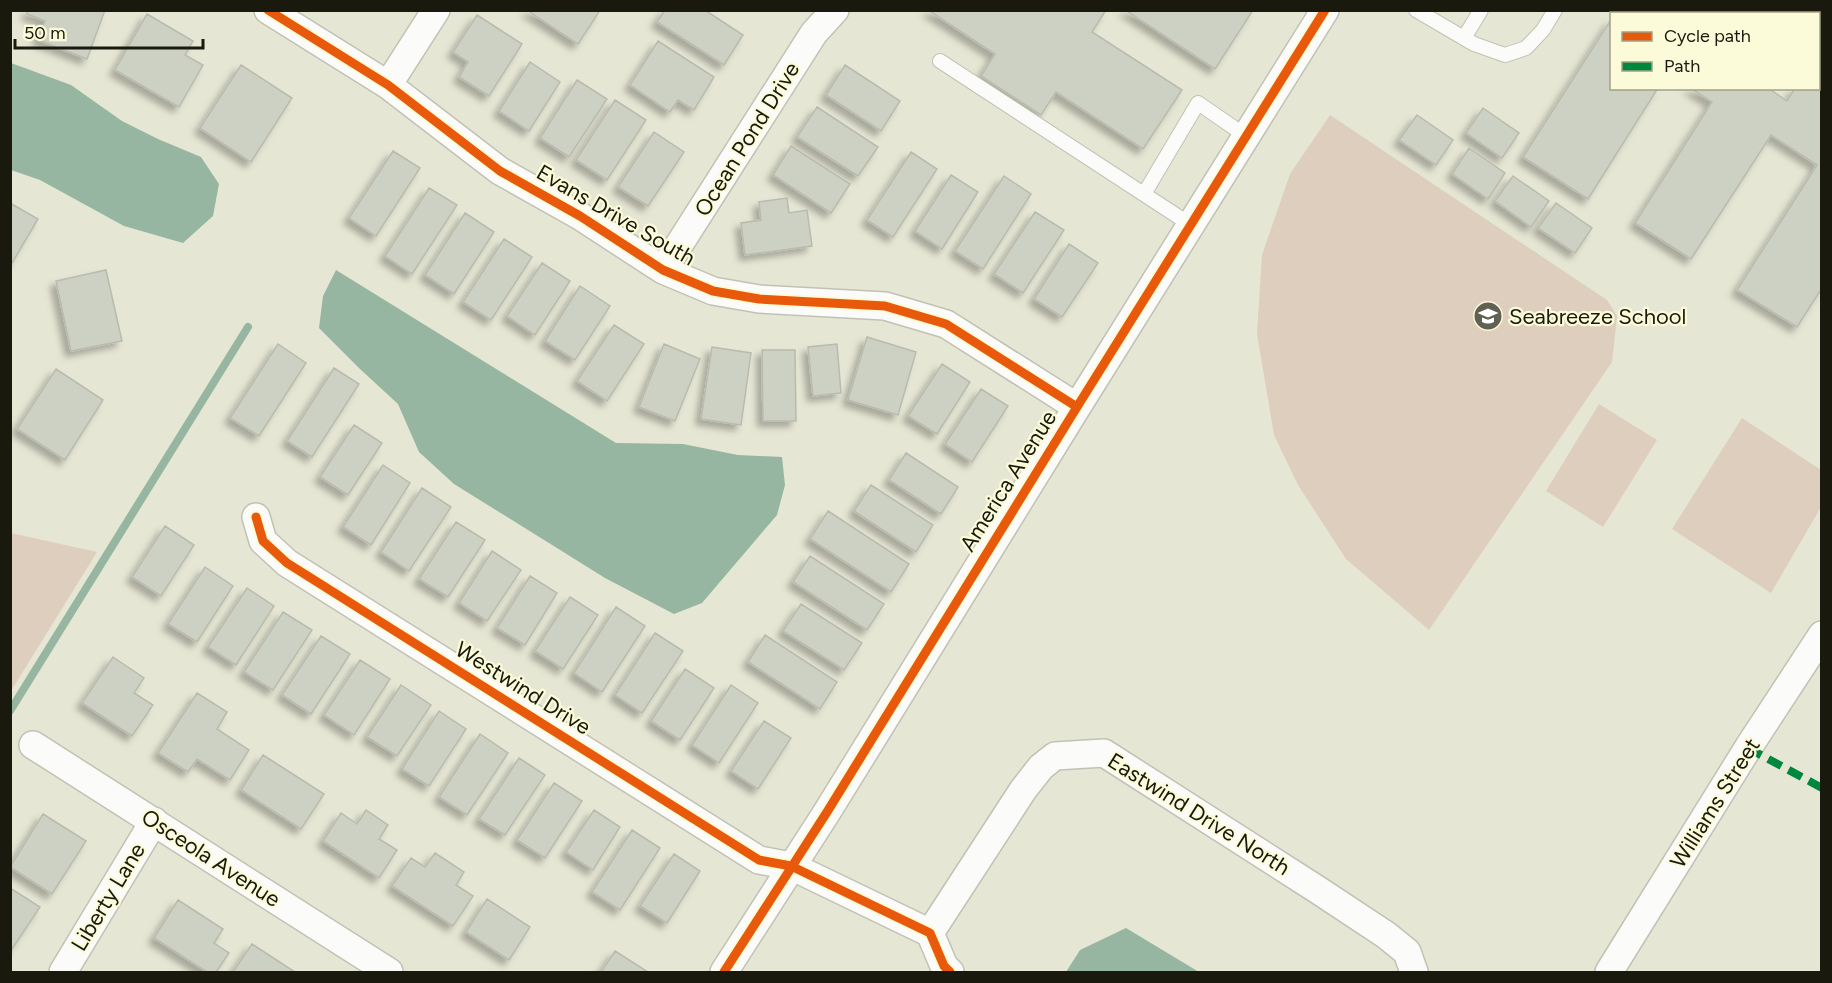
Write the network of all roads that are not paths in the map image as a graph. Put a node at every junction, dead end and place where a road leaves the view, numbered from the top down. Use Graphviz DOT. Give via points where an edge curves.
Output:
graph roads {
  1 [pos="268,10"];
  2 [pos="436,10"];
  3 [pos="835,10"];
  4 [pos="1325,10"];
  5 [pos="1416,10"];
  6 [pos="1481,10"];
  7 [pos="1556,10"];
  8 [pos="1464,38"];
  9 [pos="940,61"];
  10 [pos="388,85"];
  11 [pos="1246,136"];
  12 [pos="1143,194"];
  13 [pos="1191,225"];
  14 [pos="663,270"];
  15 [pos="1077,407"];
  16 [pos="256,517"];
  17 [pos="1821,635"];
  18 [pos="33,745"];
  19 [pos="154,821"];
  20 [pos="791,866"];
  21 [pos="930,933"];
  22 [pos="63,972"];
  23 [pos="389,972"];
  24 [pos="724,972"];
  25 [pos="950,972"];
  26 [pos="1414,972"];
  27 [pos="1609,972"];
  1 -- 10 [label="street, Evans Drive South"];
  2 -- 10 [label="street"];
  3 -- 14 [label="street, Ocean Pond Drive" via="814,33"];
  4 -- 11 [label="street, America Avenue"];
  5 -- 8 [label="lane"];
  6 -- 8 [label="lane"];
  7 -- 8 [label="lane" via="1526,48 1505,55"];
  9 -- 12 [label="lane"];
  10 -- 14 [label="street, Evans Drive South" via="500,171 580,216"];
  11 -- 12 [label="lane" via="1198,103"];
  11 -- 13 [label="street, America Avenue"];
  12 -- 13 [label="lane"];
  13 -- 15 [label="street, America Avenue"];
  14 -- 15 [label="street, Evans Drive South" via="713,291 759,299 885,306 946,324"];
  15 -- 20 [label="street, America Avenue"];
  16 -- 20 [label="street, Westwind Drive" via="263,541 287,562 759,860"];
  17 -- 27 [label="street, Williams Street"];
  18 -- 19 [label="street, Osceola Avenue"];
  19 -- 22 [label="street, Liberty Lane"];
  19 -- 23 [label="street, Osceola Avenue"];
  20 -- 21 [label="street, Westwind Drive"];
  20 -- 24 [label="street, America Avenue"];
  21 -- 25 [label="street"];
  21 -- 26 [label="street, Eastwind Drive North" via="1041,767 1055,756 1104,753 1386,935 1407,952"];
}
